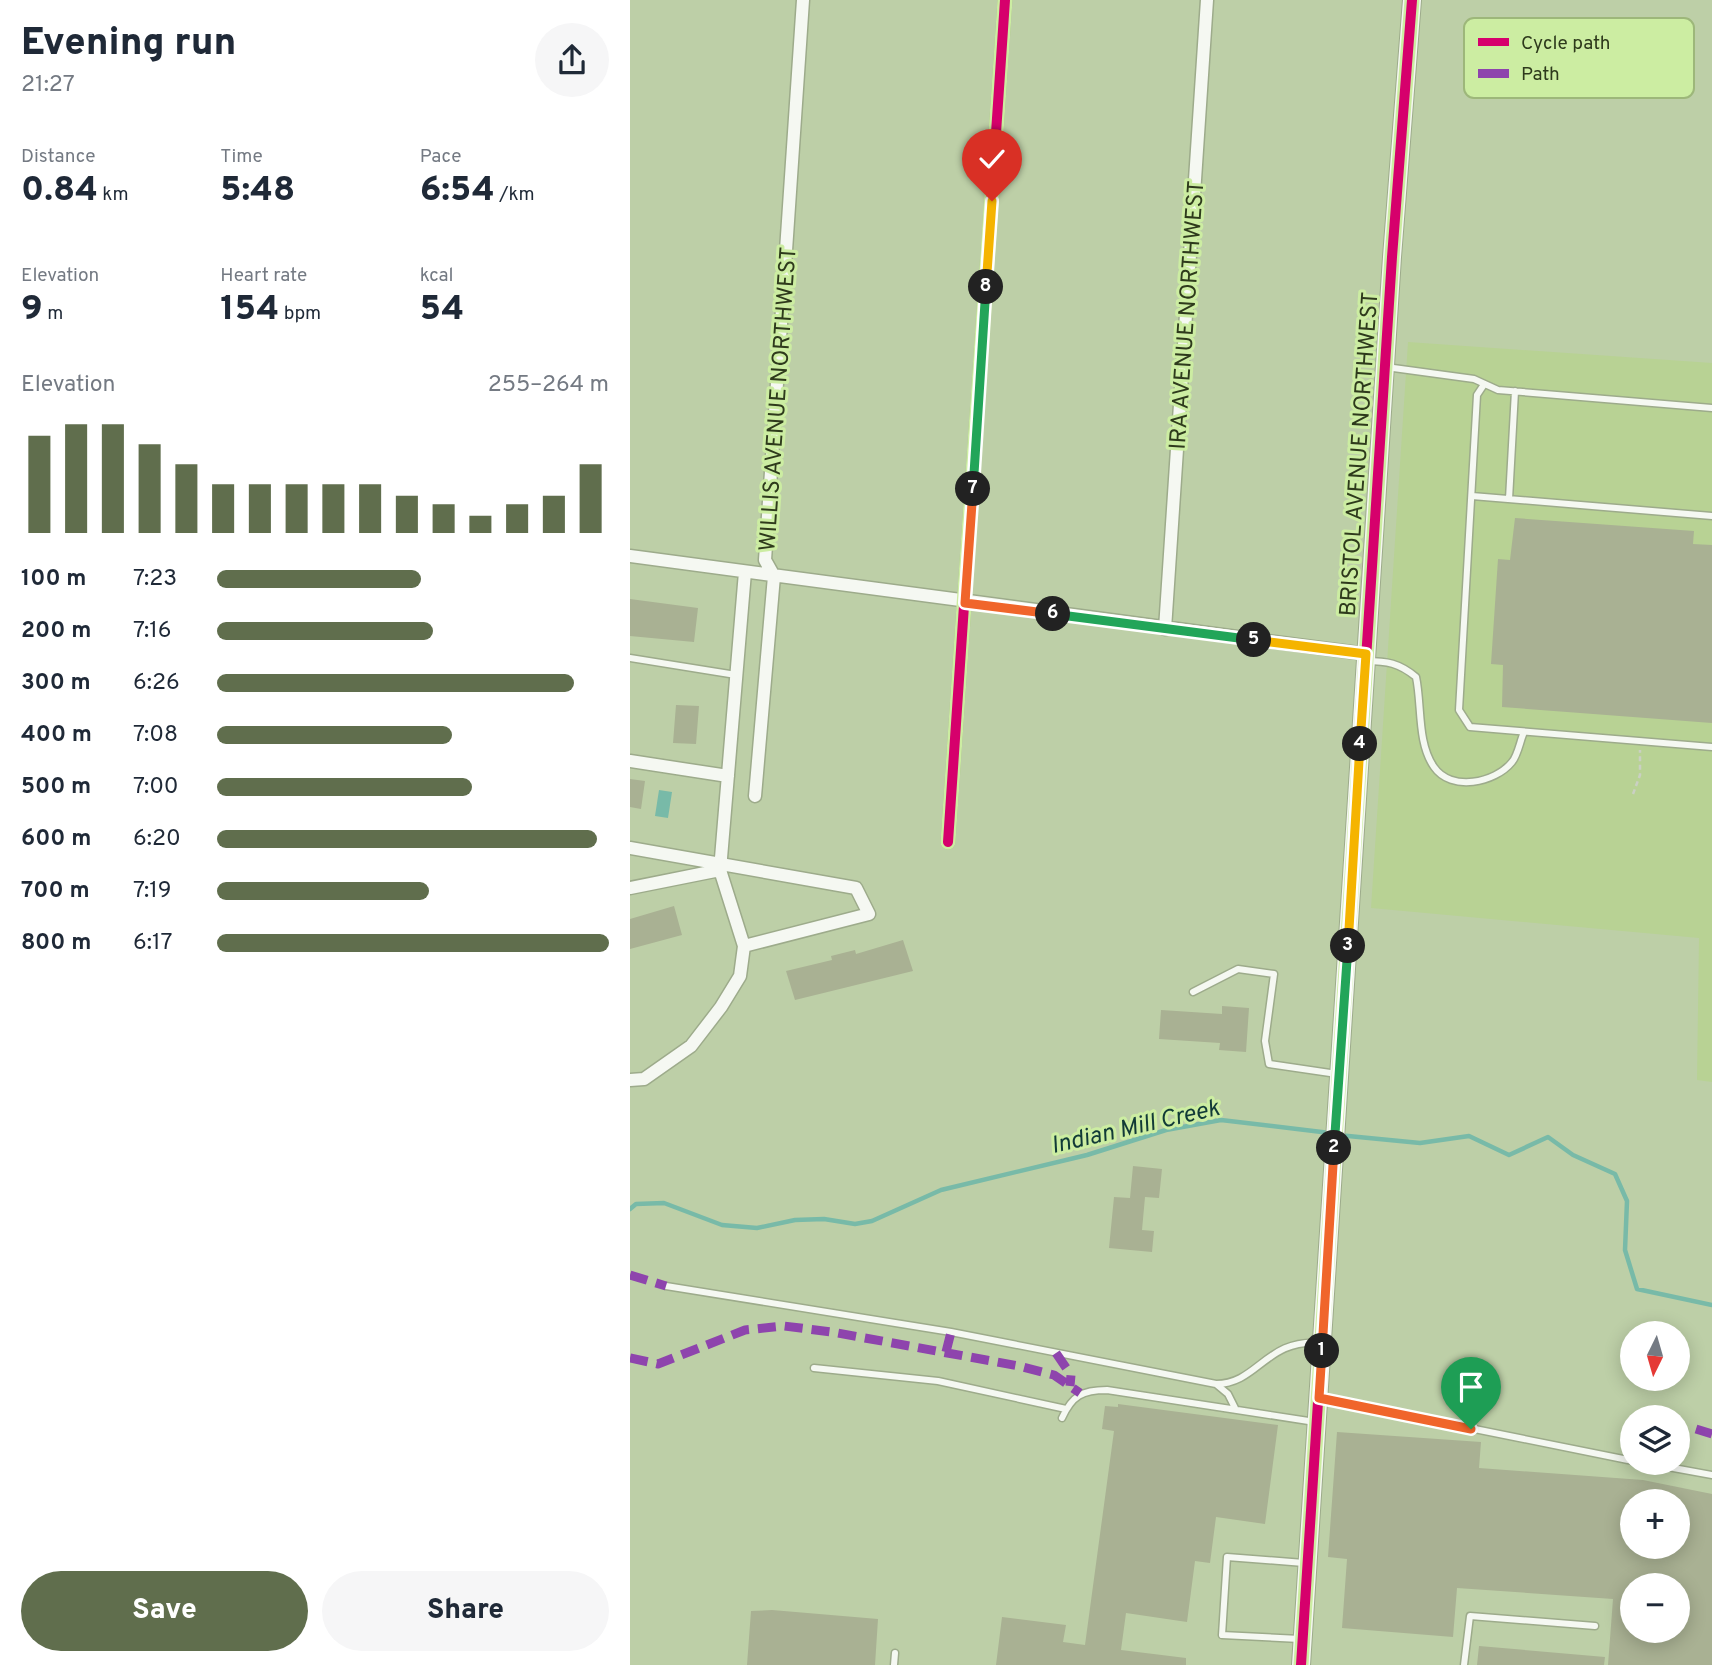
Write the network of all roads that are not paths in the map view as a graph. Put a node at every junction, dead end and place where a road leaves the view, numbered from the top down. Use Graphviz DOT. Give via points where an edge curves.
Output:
graph roads {
  1 [pos="803,0"];
  2 [pos="1005,0"];
  3 [pos="1207,0"];
  4 [pos="1412,0"];
  5 [pos="1385,367"];
  6 [pos="1483,386"];
  7 [pos="1515,391"];
  8 [pos="1712,408"];
  9 [pos="1472,496"];
  10 [pos="1509,499"];
  11 [pos="1712,516"];
  12 [pos="630,556"];
  13 [pos="745,572"];
  14 [pos="774,576"];
  15 [pos="965,603"];
  16 [pos="1165,629"];
  17 [pos="630,658"];
  18 [pos="1365,658"];
  19 [pos="736,675"];
  20 [pos="1524,732"];
  21 [pos="1712,747"];
  22 [pos="630,761"];
  23 [pos="728,776"];
  24 [pos="755,796"];
  25 [pos="948,842"];
  26 [pos="630,848"];
  27 [pos="721,867"];
  28 [pos="630,888"];
  29 [pos="744,946"];
  30 [pos="1193,992"];
  31 [pos="1339,1075"];
  32 [pos="630,1080"];
  33 [pos="666,1286"];
  34 [pos="1322,1343"];
  35 [pos="814,1368"];
  36 [pos="1216,1384"];
  37 [pos="1319,1398"];
  38 [pos="1234,1408"];
  39 [pos="1066,1409"];
  40 [pos="1062,1418"];
  41 [pos="1317,1422"];
  42 [pos="1620,1458"];
  43 [pos="1690,1471"];
  44 [pos="1712,1475"];
  45 [pos="1307,1563"];
  46 [pos="1595,1626"];
  47 [pos="1302,1639"];
  48 [pos="895,1653"];
  49 [pos="894,1665"];
  50 [pos="1301,1665"];
  51 [pos="1464,1665"];
  1 -- 14 [label="street, WILLIS AVENUE NORTHWEST" via="765,560"];
  2 -- 15 [label="street"];
  3 -- 16 [label="street, IRA AVENUE NORTHWEST"];
  4 -- 5 [label="street, BRISTOL AVENUE NORTHWEST"];
  5 -- 6 [label="lane" via="1474,379"];
  5 -- 18 [label="street, BRISTOL AVENUE NORTHWEST"];
  6 -- 7 [label="lane"];
  6 -- 9 [label="lane" via="1476,396"];
  7 -- 8 [label="lane"];
  7 -- 10 [label="lane"];
  9 -- 10 [label="lane"];
  9 -- 20 [label="lane" via="1459,710 1470,727"];
  10 -- 11 [label="lane"];
  12 -- 13 [label="street"];
  13 -- 14 [label="street"];
  13 -- 19 [label="street"];
  14 -- 15 [label="street"];
  14 -- 24 [label="street, WILLIS AVENUE NORTHWEST"];
  15 -- 16 [label="street"];
  15 -- 25 [label="street"];
  16 -- 18 [label="street"];
  17 -- 19 [label="lane"];
  18 -- 20 [label="lane" via="1388,661 1416,677 1424,743 1435,769 1453,780 1471,783 1496,774 1513,762"];
  18 -- 31 [label="street, BRISTOL AVENUE NORTHWEST"];
  19 -- 23 [label="street"];
  20 -- 21 [label="lane"];
  22 -- 23 [label="street"];
  23 -- 27 [label="street"];
  26 -- 27 [label="street"];
  27 -- 28 [label="street"];
  27 -- 29 [label="street"];
  27 -- 29 [label="street" via="856,888 869,915"];
  29 -- 32 [label="street" via="740,976 691,1046 644,1079"];
  30 -- 31 [label="lane" via="1238,969 1273,974 1265,1041 1269,1064"];
  31 -- 34 [label="street, BRISTOL AVENUE NORTHWEST"];
  33 -- 36 [label="lane" via="951,1332"];
  34 -- 36 [label="lane" via="1289,1344 1239,1379"];
  34 -- 37 [label="street, BRISTOL AVENUE NORTHWEST"];
  35 -- 39 [label="lane" via="937,1381"];
  36 -- 38 [label="lane" via="1228,1394"];
  37 -- 41 [label="street, BRISTOL AVENUE NORTHWEST"];
  37 -- 42 [label="lane"];
  38 -- 39 [label="lane" via="1095,1390 1080,1393"];
  38 -- 41 [label="lane"];
  39 -- 40 [label="lane"];
  41 -- 45 [label="street, BRISTOL AVENUE NORTHWEST"];
  43 -- 44 [label="lane"];
  45 -- 47 [label="street, BRISTOL AVENUE NORTHWEST"];
  45 -- 47 [label="lane" via="1227,1556 1224,1593 1222,1635"];
  46 -- 51 [label="lane" via="1470,1616"];
  47 -- 50 [label="street, BRISTOL AVENUE NORTHWEST"];
  48 -- 49 [label="lane"];
}
